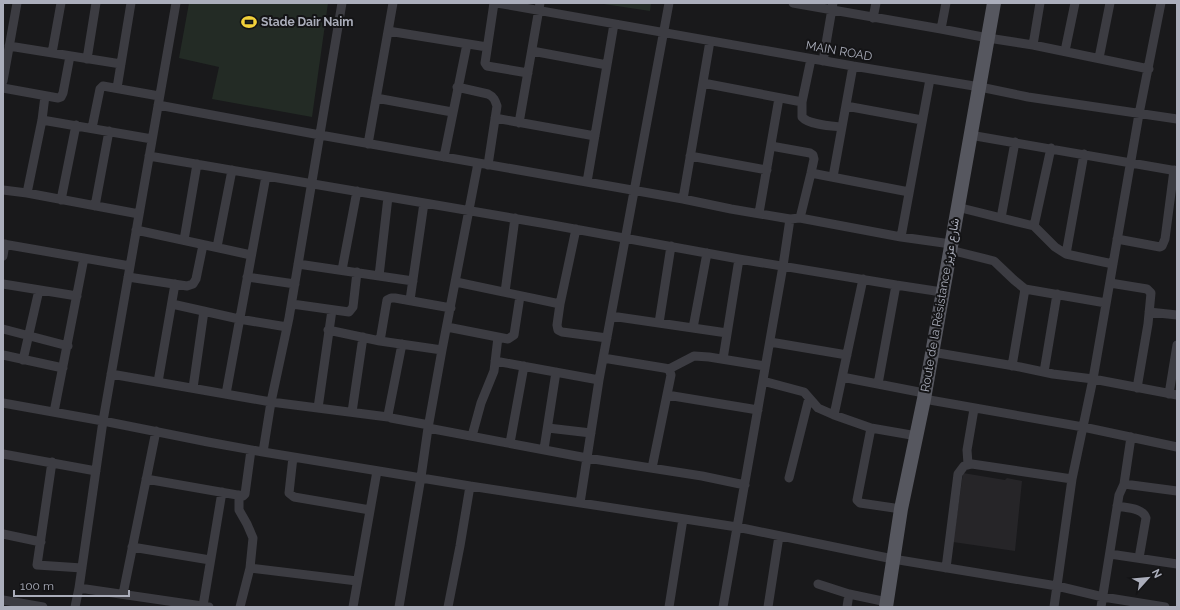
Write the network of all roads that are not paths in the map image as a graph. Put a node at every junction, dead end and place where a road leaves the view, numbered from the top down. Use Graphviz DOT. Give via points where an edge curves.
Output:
graph roads {
  1 [pos="17,3"];
  2 [pos="61,3"];
  3 [pos="96,3"];
  4 [pos="131,3"];
  5 [pos="176,3"];
  6 [pos="342,3"];
  7 [pos="393,3"];
  8 [pos="494,3"];
  9 [pos="497,3"];
  10 [pos="669,3"];
  11 [pos="793,3"];
  12 [pos="876,3"];
  13 [pos="946,3"];
  14 [pos="994,3"];
  15 [pos="1040,3"];
  16 [pos="1075,3"];
  17 [pos="1110,3"];
  18 [pos="1161,3"];
  19 [pos="514,5"];
  20 [pos="832,6"];
  21 [pos="540,7"];
  22 [pos="873,18"];
  23 [pos="614,24"];
  24 [pos="941,29"];
  25 [pos="388,31"];
  26 [pos="663,32"];
  27 [pos="988,38"];
  28 [pos="710,41"];
  29 [pos="467,44"];
  30 [pos="1033,44"];
  31 [pos="9,46"];
  32 [pos="487,47"];
  33 [pos="1065,51"];
  34 [pos="532,52"];
  35 [pos="52,53"];
  36 [pos="70,56"];
  37 [pos="1099,58"];
  38 [pos="87,59"];
  39 [pos="811,59"];
  40 [pos="823,61"];
  41 [pos="121,64"];
  42 [pos="607,66"];
  43 [pos="853,66"];
  44 [pos="1149,69"];
  45 [pos="4,70"];
  46 [pos="528,73"];
  47 [pos="930,79"];
  48 [pos="3,81"];
  49 [pos="702,83"];
  50 [pos="980,87"];
  51 [pos="3,88"];
  52 [pos="117,88"];
  53 [pos="457,88"];
  54 [pos="45,96"];
  55 [pos="376,98"];
  56 [pos="779,98"];
  57 [pos="159,100"];
  58 [pos="802,102"];
  59 [pos="846,106"];
  60 [pos="452,112"];
  61 [pos="1139,114"];
  62 [pos="495,118"];
  63 [pos="1177,119"];
  64 [pos="42,120"];
  65 [pos="922,120"];
  66 [pos="519,123"];
  67 [pos="76,125"];
  68 [pos="842,127"];
  69 [pos="92,128"];
  70 [pos="109,131"];
  71 [pos="320,135"];
  72 [pos="970,135"];
  73 [pos="595,136"];
  74 [pos="152,139"];
  75 [pos="1015,142"];
  76 [pos="368,144"];
  77 [pos="771,146"];
  78 [pos="1051,148"];
  79 [pos="1084,154"];
  80 [pos="149,156"];
  81 [pos="690,156"];
  82 [pos="444,157"];
  83 [pos="1131,163"];
  84 [pos="197,164"];
  85 [pos="483,164"];
  86 [pos="232,170"];
  87 [pos="767,170"];
  88 [pos="1176,170"];
  89 [pos="811,173"];
  90 [pos="266,176"];
  91 [pos="832,178"];
  92 [pos="587,182"];
  93 [pos="312,184"];
  94 [pos="3,190"];
  95 [pos="357,191"];
  96 [pos="635,191"];
  97 [pos="909,192"];
  98 [pos="27,193"];
  99 [pos="388,197"];
  100 [pos="683,199"];
  101 [pos="61,200"];
  102 [pos="424,203"];
  103 [pos="95,206"];
  104 [pos="957,207"];
  105 [pos="469,210"];
  106 [pos="759,213"];
  107 [pos="139,214"];
  108 [pos="515,218"];
  109 [pos="800,218"];
  110 [pos="1001,218"];
  111 [pos="790,219"];
  112 [pos="1034,226"];
  113 [pos="576,229"];
  114 [pos="136,230"];
  115 [pos="901,237"];
  116 [pos="626,238"];
  117 [pos="1118,239"];
  118 [pos="184,240"];
  119 [pos="4,244"];
  120 [pos="204,244"];
  121 [pos="671,246"];
  122 [pos="950,247"];
  123 [pos="217,248"];
  124 [pos="707,253"];
  125 [pos="1066,254"];
  126 [pos="251,255"];
  127 [pos="3,256"];
  128 [pos="84,258"];
  129 [pos="739,259"];
  130 [pos="298,264"];
  131 [pos="1113,264"];
  132 [pos="130,266"];
  133 [pos="783,266"];
  134 [pos="342,270"];
  135 [pos="357,272"];
  136 [pos="379,276"];
  137 [pos="128,277"];
  138 [pos="247,277"];
  139 [pos="864,279"];
  140 [pos="413,281"];
  141 [pos="456,282"];
  142 [pos="1110,283"];
  143 [pos="3,284"];
  144 [pos="175,284"];
  145 [pos="295,284"];
  146 [pos="896,285"];
  147 [pos="1025,289"];
  148 [pos="39,290"];
  149 [pos="504,292"];
  150 [pos="942,292"];
  151 [pos="1057,294"];
  152 [pos="77,296"];
  153 [pos="520,296"];
  154 [pos="410,300"];
  155 [pos="1106,303"];
  156 [pos="172,304"];
  157 [pos="292,304"];
  158 [pos="560,304"];
  159 [pos="451,308"];
  160 [pos="332,310"];
  161 [pos="204,311"];
  162 [pos="1149,312"];
  163 [pos="1177,315"];
  164 [pos="611,316"];
  165 [pos="239,319"];
  166 [pos="659,323"];
  167 [pos="287,327"];
  168 [pos="447,327"];
  169 [pos="693,328"];
  170 [pos="3,329"];
  171 [pos="328,330"];
  172 [pos="727,334"];
  173 [pos="29,336"];
  174 [pos="363,337"];
  175 [pos="498,337"];
  176 [pos="607,338"];
  177 [pos="380,341"];
  178 [pos="770,342"];
  179 [pos="402,344"];
  180 [pos="1177,345"];
  181 [pos="68,346"];
  182 [pos="442,350"];
  183 [pos="932,352"];
  184 [pos="3,355"];
  185 [pos="847,356"];
  186 [pos="603,358"];
  187 [pos="723,359"];
  188 [pos="23,360"];
  189 [pos="495,360"];
  190 [pos="524,366"];
  191 [pos="765,366"];
  192 [pos="1012,366"];
  193 [pos="63,368"];
  194 [pos="669,369"];
  195 [pos="556,372"];
  196 [pos="1044,372"];
  197 [pos="112,374"];
  198 [pos="842,376"];
  199 [pos="1093,379"];
  200 [pos="599,380"];
  201 [pos="763,381"];
  202 [pos="158,382"];
  203 [pos="878,384"];
  204 [pos="193,388"];
  205 [pos="1137,388"];
  206 [pos="226,394"];
  207 [pos="1173,394"];
  208 [pos="667,395"];
  209 [pos="924,396"];
  210 [pos="808,398"];
  211 [pos="271,402"];
  212 [pos="3,403"];
  213 [pos="318,408"];
  214 [pos="974,409"];
  215 [pos="758,410"];
  216 [pos="54,412"];
  217 [pos="352,412"];
  218 [pos="834,414"];
  219 [pos="388,417"];
  220 [pos="103,421"];
  221 [pos="428,427"];
  222 [pos="1083,427"];
  223 [pos="548,428"];
  224 [pos="871,428"];
  225 [pos="156,431"];
  226 [pos="591,433"];
  227 [pos="472,436"];
  228 [pos="916,436"];
  229 [pos="1131,437"];
  230 [pos="510,443"];
  231 [pos="1177,447"];
  232 [pos="544,449"];
  233 [pos="251,450"];
  234 [pos="263,452"];
  235 [pos="3,454"];
  236 [pos="293,457"];
  237 [pos="587,458"];
  238 [pos="52,462"];
  239 [pos="968,464"];
  240 [pos="652,468"];
  241 [pos="96,471"];
  242 [pos="377,471"];
  243 [pos="421,477"];
  244 [pos="789,478"];
  245 [pos="146,479"];
  246 [pos="1072,479"];
  247 [pos="1124,484"];
  248 [pos="745,485"];
  249 [pos="470,486"];
  250 [pos="1177,490"];
  251 [pos="222,492"];
  252 [pos="239,495"];
  253 [pos="580,502"];
  254 [pos="1117,506"];
  255 [pos="901,509"];
  256 [pos="370,510"];
  257 [pos="683,519"];
  258 [pos="737,528"];
  259 [pos="3,534"];
  260 [pos="779,536"];
  261 [pos="41,542"];
  262 [pos="132,546"];
  263 [pos="1110,554"];
  264 [pos="1139,558"];
  265 [pos="893,559"];
  266 [pos="210,560"];
  267 [pos="1177,564"];
  268 [pos="82,568"];
  269 [pos="250,568"];
  270 [pos="946,568"];
  271 [pos="358,581"];
  272 [pos="818,584"];
  273 [pos="1057,586"];
  274 [pos="79,588"];
  275 [pos="123,594"];
  276 [pos="849,594"];
  277 [pos="1103,597"];
  278 [pos="3,600"];
  279 [pos="887,605"];
  280 [pos="43,607"];
  281 [pos="75,607"];
  282 [pos="206,607"];
  283 [pos="240,607"];
  284 [pos="353,607"];
  285 [pos="398,607"];
  286 [pos="448,607"];
  287 [pos="669,607"];
  288 [pos="723,607"];
  289 [pos="768,607"];
  290 [pos="847,607"];
  291 [pos="1054,607"];
  292 [pos="1101,607"];
  293 [pos="1164,607"];
  1 -- 31 [label="street"];
  2 -- 35 [label="street"];
  3 -- 38 [label="street"];
  4 -- 41 [label="street"];
  5 -- 57 [label="street"];
  6 -- 71 [label="street"];
  7 -- 25 [label="street"];
  8 -- 32 [label="street"];
  9 -- 19 [label="street, MAIN ROAD"];
  10 -- 26 [label="street"];
  11 -- 20 [label="street"];
  12 -- 22 [label="street"];
  13 -- 24 [label="street"];
  14 -- 27 [label="main road, Route de la Résistance شارع عزيز"];
  15 -- 30 [label="street"];
  16 -- 33 [label="street"];
  17 -- 37 [label="street"];
  18 -- 44 [label="street"];
  19 -- 21 [label="street, MAIN ROAD"];
  20 -- 22 [label="street"];
  20 -- 40 [label="street"];
  21 -- 23 [label="street, MAIN ROAD"];
  21 -- 34 [label="street"];
  22 -- 24 [label="street"];
  23 -- 26 [label="street, MAIN ROAD"];
  23 -- 42 [label="street"];
  24 -- 27 [label="street"];
  25 -- 29 [label="street"];
  25 -- 55 [label="street"];
  26 -- 28 [label="street, MAIN ROAD"];
  26 -- 96 [label="street"];
  27 -- 30 [label="street"];
  27 -- 50 [label="main road, Route de la Résistance شارع عزيز"];
  28 -- 39 [label="street, MAIN ROAD"];
  28 -- 49 [label="street"];
  29 -- 32 [label="street"];
  29 -- 53 [label="street"];
  30 -- 33 [label="street"];
  31 -- 35 [label="street"];
  31 -- 45 [label="street"];
  32 -- 46 [label="street" via="487,66"];
  33 -- 37 [label="street"];
  34 -- 42 [label="street"];
  34 -- 46 [label="street"];
  35 -- 36 [label="street"];
  36 -- 38 [label="street"];
  36 -- 54 [label="street" via="61,98"];
  37 -- 44 [label="street"];
  38 -- 41 [label="street"];
  39 -- 40 [label="street, MAIN ROAD"];
  39 -- 58 [label="street"];
  40 -- 43 [label="street, MAIN ROAD"];
  41 -- 52 [label="street"];
  42 -- 73 [label="street"];
  43 -- 47 [label="street, MAIN ROAD"];
  43 -- 59 [label="street"];
  44 -- 61 [label="street"];
  45 -- 48 [label="street"];
  46 -- 66 [label="street"];
  47 -- 50 [label="street, MAIN ROAD"];
  47 -- 65 [label="street"];
  49 -- 56 [label="street"];
  49 -- 81 [label="street"];
  50 -- 61 [label="street, MAIN ROAD"];
  50 -- 72 [label="main road, Route de la Résistance شارع عزيز"];
  51 -- 54 [label="street"];
  52 -- 57 [label="street"];
  52 -- 69 [label="street" via="101,87"];
  53 -- 60 [label="street"];
  53 -- 62 [label="street" via="492,96 497,106"];
  54 -- 64 [label="street"];
  55 -- 60 [label="street"];
  55 -- 76 [label="street"];
  56 -- 58 [label="street"];
  56 -- 77 [label="street"];
  57 -- 71 [label="street"];
  57 -- 74 [label="street"];
  58 -- 68 [label="street" via="801,112 804,120"];
  59 -- 65 [label="street"];
  59 -- 68 [label="street"];
  60 -- 82 [label="street"];
  61 -- 63 [label="street, MAIN ROAD"];
  61 -- 83 [label="street"];
  62 -- 66 [label="street"];
  62 -- 85 [label="street"];
  64 -- 67 [label="street"];
  64 -- 98 [label="street"];
  65 -- 97 [label="street"];
  66 -- 73 [label="street"];
  67 -- 69 [label="street"];
  67 -- 101 [label="street"];
  68 -- 91 [label="street"];
  69 -- 70 [label="street"];
  70 -- 74 [label="street"];
  70 -- 103 [label="street"];
  71 -- 76 [label="street"];
  71 -- 93 [label="street"];
  72 -- 75 [label="street"];
  72 -- 104 [label="main road, Route de la Résistance شارع عزيز"];
  73 -- 92 [label="street"];
  74 -- 80 [label="street"];
  75 -- 78 [label="street"];
  75 -- 110 [label="street"];
  76 -- 82 [label="street"];
  77 -- 87 [label="street"];
  77 -- 89 [label="street" via="813,155"];
  78 -- 79 [label="street"];
  78 -- 112 [label="street"];
  79 -- 83 [label="street"];
  79 -- 125 [label="street"];
  80 -- 84 [label="street"];
  80 -- 107 [label="street"];
  81 -- 87 [label="street"];
  81 -- 100 [label="street"];
  82 -- 85 [label="street"];
  83 -- 88 [label="street"];
  83 -- 117 [label="street"];
  84 -- 86 [label="street"];
  84 -- 118 [label="street"];
  85 -- 92 [label="street"];
  85 -- 105 [label="street"];
  86 -- 90 [label="street"];
  86 -- 123 [label="street"];
  87 -- 106 [label="street"];
  88 -- 117 [label="street" via="1162,246"];
  89 -- 91 [label="street"];
  89 -- 109 [label="street"];
  90 -- 93 [label="street"];
  90 -- 126 [label="street"];
  91 -- 97 [label="street"];
  92 -- 96 [label="street"];
  93 -- 95 [label="street"];
  93 -- 130 [label="street"];
  94 -- 98 [label="street"];
  95 -- 99 [label="street"];
  95 -- 134 [label="street"];
  96 -- 100 [label="street"];
  96 -- 116 [label="street"];
  97 -- 115 [label="street"];
  98 -- 101 [label="street"];
  99 -- 102 [label="street"];
  99 -- 136 [label="street"];
  100 -- 106 [label="street"];
  101 -- 103 [label="street"];
  102 -- 105 [label="street"];
  102 -- 140 [label="street"];
  103 -- 107 [label="street"];
  104 -- 110 [label="street"];
  104 -- 122 [label="main road, Route de la Résistance شارع عزيز"];
  105 -- 108 [label="street"];
  105 -- 141 [label="street"];
  106 -- 111 [label="street"];
  107 -- 114 [label="street"];
  108 -- 113 [label="street"];
  108 -- 149 [label="street"];
  109 -- 111 [label="street"];
  109 -- 115 [label="street"];
  110 -- 112 [label="street"];
  111 -- 133 [label="street"];
  112 -- 125 [label="street"];
  113 -- 116 [label="street"];
  113 -- 158 [label="street"];
  114 -- 118 [label="street"];
  114 -- 132 [label="street"];
  115 -- 122 [label="street"];
  116 -- 121 [label="street"];
  116 -- 164 [label="street"];
  117 -- 131 [label="street"];
  118 -- 120 [label="street"];
  119 -- 127 [label="street"];
  119 -- 128 [label="street"];
  120 -- 123 [label="street"];
  120 -- 144 [label="street" via="193,284"];
  121 -- 124 [label="street"];
  121 -- 166 [label="street"];
  122 -- 147 [label="street" via="994,261"];
  122 -- 150 [label="main road, Route de la Résistance شارع عزيز"];
  123 -- 126 [label="street"];
  124 -- 129 [label="street"];
  124 -- 169 [label="street"];
  125 -- 131 [label="street"];
  126 -- 138 [label="street"];
  128 -- 132 [label="street"];
  128 -- 152 [label="street"];
  129 -- 133 [label="street"];
  129 -- 172 [label="street"];
  130 -- 134 [label="street"];
  130 -- 145 [label="street"];
  131 -- 142 [label="street"];
  132 -- 137 [label="street"];
  133 -- 139 [label="street"];
  133 -- 178 [label="street"];
  134 -- 135 [label="street"];
  135 -- 136 [label="street"];
  135 -- 160 [label="street" via="353,308 349,312"];
  136 -- 140 [label="street"];
  137 -- 144 [label="street"];
  137 -- 197 [label="street"];
  138 -- 145 [label="street"];
  138 -- 165 [label="street"];
  139 -- 146 [label="street"];
  139 -- 185 [label="street"];
  140 -- 154 [label="street"];
  141 -- 149 [label="street"];
  141 -- 159 [label="street"];
  142 -- 155 [label="street"];
  142 -- 162 [label="street" via="1149,290"];
  143 -- 148 [label="street"];
  144 -- 156 [label="street"];
  145 -- 157 [label="street"];
  146 -- 150 [label="street"];
  146 -- 203 [label="street"];
  147 -- 151 [label="street"];
  147 -- 192 [label="street"];
  148 -- 152 [label="street"];
  148 -- 173 [label="street"];
  149 -- 153 [label="street"];
  150 -- 183 [label="main road, Route de la Résistance شارع عزيز"];
  151 -- 155 [label="street"];
  151 -- 196 [label="street"];
  152 -- 181 [label="street"];
  153 -- 158 [label="street"];
  153 -- 175 [label="street" via="514,334 508,339"];
  154 -- 159 [label="street"];
  154 -- 177 [label="street" via="387,300"];
  155 -- 199 [label="street"];
  156 -- 161 [label="street"];
  156 -- 202 [label="street"];
  157 -- 160 [label="street"];
  157 -- 167 [label="street"];
  158 -- 176 [label="street" via="558,330"];
  159 -- 168 [label="street"];
  160 -- 171 [label="street"];
  161 -- 165 [label="street"];
  161 -- 204 [label="street"];
  162 -- 163 [label="street"];
  162 -- 205 [label="street"];
  164 -- 166 [label="street"];
  164 -- 176 [label="street"];
  165 -- 167 [label="street"];
  165 -- 206 [label="street"];
  166 -- 169 [label="street"];
  167 -- 211 [label="street"];
  168 -- 175 [label="street"];
  168 -- 182 [label="street"];
  169 -- 172 [label="street"];
  170 -- 173 [label="street"];
  171 -- 174 [label="street"];
  171 -- 213 [label="street"];
  172 -- 187 [label="street"];
  173 -- 181 [label="street"];
  173 -- 188 [label="street"];
  174 -- 177 [label="street"];
  174 -- 217 [label="street"];
  175 -- 189 [label="street"];
  176 -- 186 [label="street"];
  177 -- 179 [label="street"];
  178 -- 185 [label="street"];
  178 -- 191 [label="street"];
  179 -- 182 [label="street"];
  179 -- 219 [label="street"];
  180 -- 207 [label="street"];
  181 -- 193 [label="street"];
  182 -- 221 [label="street"];
  183 -- 192 [label="street"];
  183 -- 209 [label="main road, Route de la Résistance شارع عزيز"];
  184 -- 188 [label="street"];
  185 -- 198 [label="street"];
  186 -- 194 [label="street"];
  186 -- 200 [label="street"];
  187 -- 191 [label="street"];
  187 -- 194 [label="street" via="694,356"];
  188 -- 193 [label="street"];
  189 -- 190 [label="street"];
  189 -- 227 [label="street" via="494,371"];
  190 -- 195 [label="street"];
  190 -- 230 [label="street"];
  191 -- 201 [label="street"];
  192 -- 196 [label="street"];
  193 -- 216 [label="street"];
  194 -- 208 [label="street" via="671,375"];
  195 -- 200 [label="street"];
  195 -- 223 [label="street"];
  196 -- 199 [label="street"];
  197 -- 202 [label="street"];
  197 -- 220 [label="street"];
  198 -- 203 [label="street"];
  198 -- 218 [label="street"];
  199 -- 205 [label="street"];
  199 -- 222 [label="street"];
  200 -- 226 [label="street"];
  201 -- 210 [label="street" via="804,392"];
  201 -- 215 [label="street"];
  202 -- 204 [label="street"];
  203 -- 209 [label="street"];
  204 -- 206 [label="street"];
  205 -- 207 [label="street"];
  206 -- 211 [label="street"];
  208 -- 215 [label="street"];
  208 -- 240 [label="street"];
  209 -- 214 [label="street"];
  209 -- 228 [label="main road, Route de la Résistance شارع عزيز"];
  210 -- 218 [label="street" via="818,408"];
  210 -- 244 [label="street"];
  211 -- 213 [label="street"];
  211 -- 234 [label="street"];
  212 -- 216 [label="street"];
  213 -- 217 [label="street"];
  214 -- 222 [label="street"];
  214 -- 239 [label="street" via="967,450"];
  215 -- 248 [label="street"];
  216 -- 220 [label="street"];
  217 -- 219 [label="street"];
  218 -- 224 [label="street"];
  219 -- 221 [label="street"];
  220 -- 225 [label="street"];
  220 -- 241 [label="street"];
  221 -- 227 [label="street"];
  221 -- 243 [label="street"];
  222 -- 229 [label="street"];
  222 -- 246 [label="street"];
  223 -- 226 [label="street"];
  223 -- 232 [label="street"];
  224 -- 228 [label="street"];
  224 -- 255 [label="street" via="857,500 860,503"];
  225 -- 233 [label="street"];
  225 -- 245 [label="street"];
  226 -- 237 [label="street"];
  227 -- 230 [label="street"];
  228 -- 255 [label="main road, Route de la Résistance شارع عزيز"];
  229 -- 231 [label="street"];
  229 -- 247 [label="street"];
  230 -- 232 [label="street"];
  232 -- 237 [label="street"];
  233 -- 234 [label="street"];
  233 -- 252 [label="street" via="245,494"];
  234 -- 236 [label="street"];
  235 -- 238 [label="street"];
  236 -- 242 [label="street"];
  236 -- 256 [label="street" via="289,493 294,497"];
  237 -- 240 [label="street"];
  237 -- 253 [label="street"];
  238 -- 241 [label="street"];
  238 -- 261 [label="street"];
  239 -- 246 [label="street"];
  239 -- 270 [label="street" via="958,474"];
  240 -- 248 [label="street"];
  241 -- 268 [label="street"];
  242 -- 243 [label="street"];
  242 -- 256 [label="street"];
  243 -- 249 [label="street"];
  243 -- 285 [label="street"];
  245 -- 251 [label="street"];
  245 -- 262 [label="street"];
  246 -- 273 [label="street"];
  247 -- 250 [label="street"];
  247 -- 254 [label="street"];
  248 -- 258 [label="street"];
  249 -- 253 [label="street"];
  249 -- 286 [label="street"];
  251 -- 252 [label="street"];
  251 -- 266 [label="street"];
  252 -- 269 [label="street" via="239,510 253,538"];
  253 -- 257 [label="street"];
  254 -- 263 [label="street"];
  254 -- 264 [label="street" via="1145,515"];
  255 -- 265 [label="main road, Route de la Résistance شارع عزيز"];
  256 -- 271 [label="street"];
  257 -- 258 [label="street"];
  257 -- 287 [label="street"];
  258 -- 260 [label="street"];
  258 -- 288 [label="street"];
  259 -- 261 [label="street"];
  260 -- 265 [label="street"];
  260 -- 289 [label="street"];
  261 -- 268 [label="street" via="37,565"];
  262 -- 266 [label="street"];
  262 -- 275 [label="street"];
  263 -- 264 [label="street"];
  263 -- 277 [label="street"];
  264 -- 267 [label="street"];
  265 -- 270 [label="street"];
  265 -- 279 [label="main road, Route de la Résistance شارع عزيز"];
  266 -- 282 [label="street"];
  268 -- 274 [label="street"];
  269 -- 271 [label="street"];
  269 -- 283 [label="street"];
  270 -- 273 [label="street"];
  271 -- 284 [label="street"];
  272 -- 276 [label="street"];
  273 -- 277 [label="street"];
  273 -- 291 [label="street"];
  274 -- 275 [label="street"];
  274 -- 281 [label="street"];
  275 -- 282 [label="street"];
  276 -- 279 [label="street"];
  276 -- 290 [label="street"];
  277 -- 292 [label="street"];
  277 -- 293 [label="street"];
  278 -- 280 [label="street"];
}
